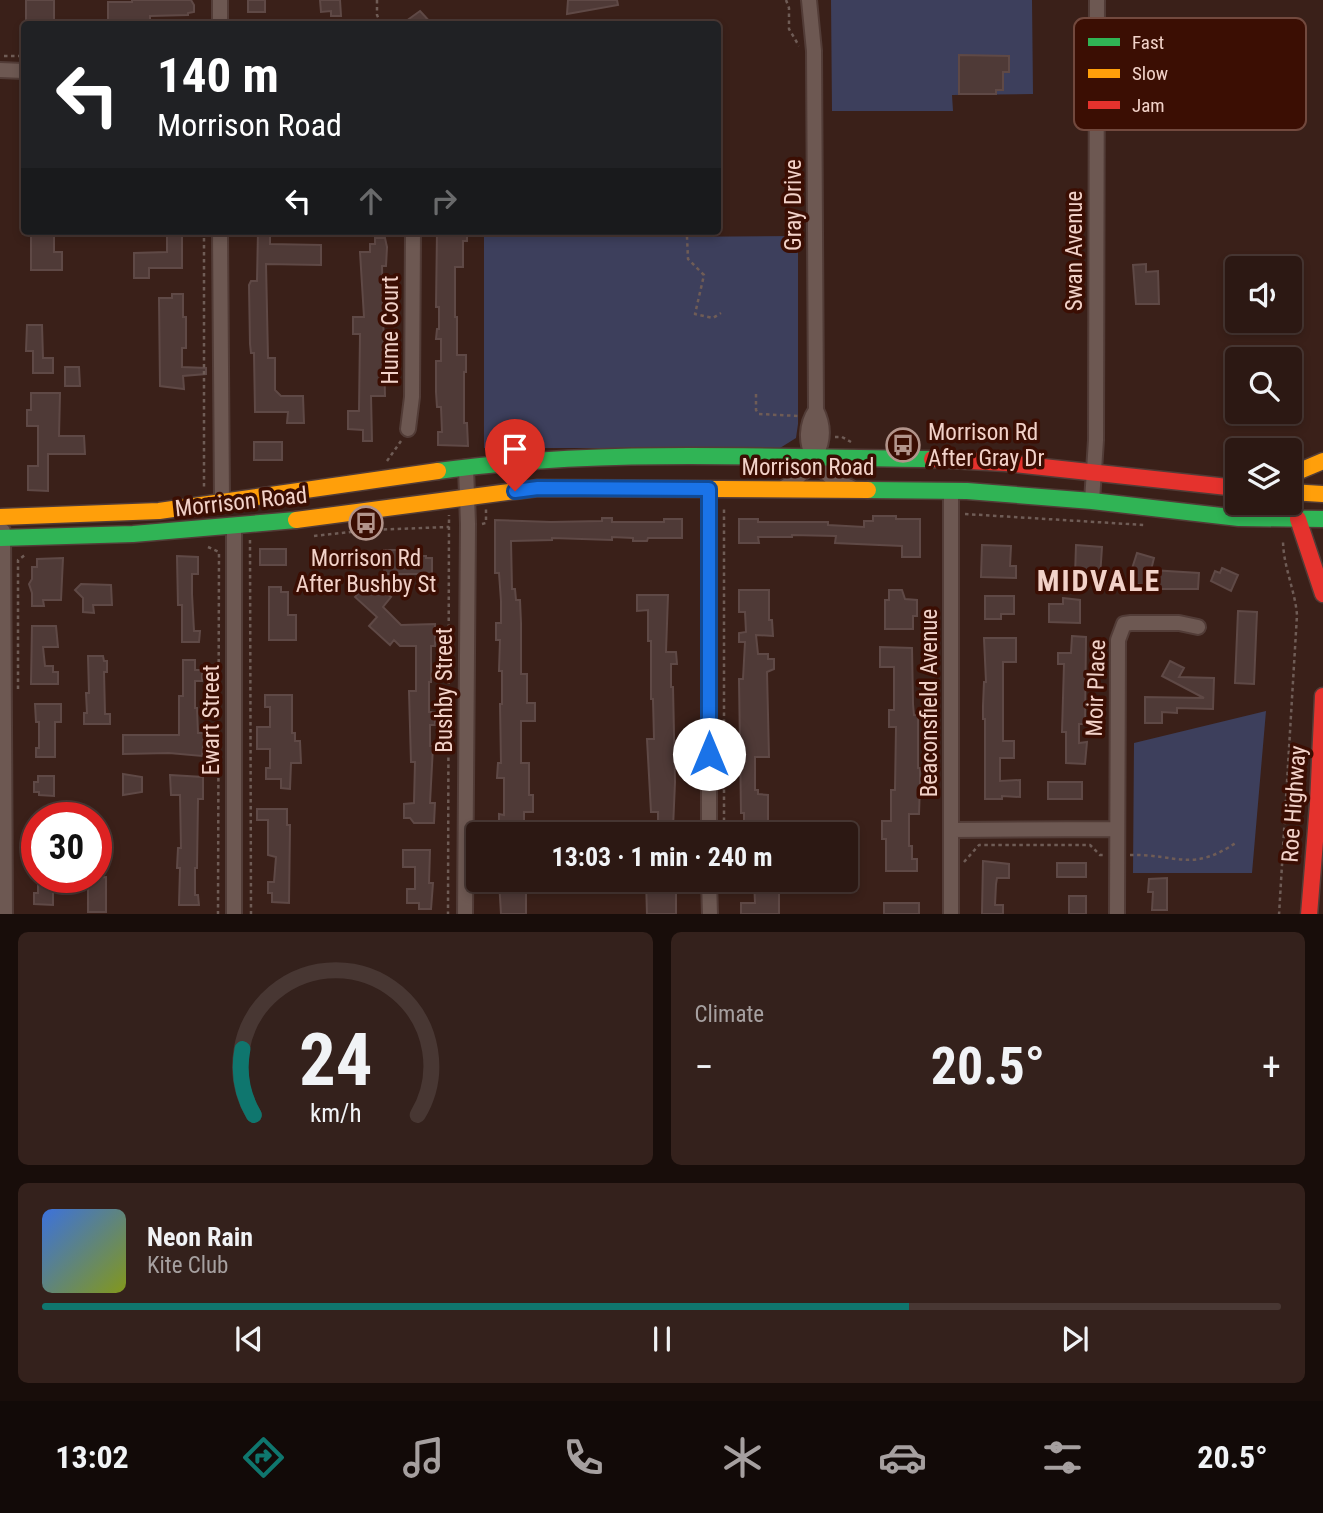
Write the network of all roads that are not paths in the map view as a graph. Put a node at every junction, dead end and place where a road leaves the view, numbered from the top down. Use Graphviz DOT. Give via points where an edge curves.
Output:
graph roads {
  1 [pos="220,0"];
  2 [pos="809,0"];
  3 [pos="1097,0"];
  4 [pos="1097,18"];
  5 [pos="220,21"];
  6 [pos="0,70"];
  7 [pos="21,71"];
  8 [pos="1098,130"];
  9 [pos="220,235"];
  10 [pos="413,235"];
  11 [pos="408,429"];
  12 [pos="814,458"];
  13 [pos="1323,461"];
  14 [pos="466,467"];
  15 [pos="1302,470"];
  16 [pos="1094,471"];
  17 [pos="1225,486"];
  18 [pos="709,489"];
  19 [pos="782,489"];
  20 [pos="858,490"];
  21 [pos="951,491"];
  22 [pos="1302,493"];
  23 [pos="1323,494"];
  24 [pos="468,495"];
  25 [pos="1092,501"];
  26 [pos="222,502"];
  27 [pos="1,517"];
  28 [pos="1298,519"];
  29 [pos="1323,519"];
  30 [pos="234,526"];
  31 [pos="1,538"];
  32 [pos="1323,594"];
  33 [pos="1198,627"];
  34 [pos="1323,696"];
  35 [pos="709,822"];
  36 [pos="1116,829"];
  37 [pos="951,830"];
  38 [pos="709,892"];
  39 [pos="5,914"];
  40 [pos="234,914"];
  41 [pos="466,914"];
  42 [pos="710,914"];
  43 [pos="951,914"];
  44 [pos="1116,914"];
  45 [pos="1309,914"];
  1 -- 5 [label="street"];
  2 -- 12 [label="street, Gray Drive" via="814,51 816,410 809,419 808,449"];
  3 -- 4 [label="street, Swan Avenue"];
  6 -- 7 [label="street"];
  8 -- 16 [label="street, Swan Avenue"];
  9 -- 26 [label="street"];
  10 -- 11 [label="street, Hume Court"];
  12 -- 14 [label="main road, Morrison Road" via="610,457"];
  12 -- 16 [label="main road, Morrison Road" via="937,459"];
  12 -- 19 [label="street"];
  12 -- 20 [label="street" via="836,483"];
  13 -- 15 [label="main road"];
  14 -- 24 [label="street, Bushby Street"];
  14 -- 26 [label="main road, Morrison Road"];
  16 -- 17 [label="main road, Morrison Road"];
  16 -- 25 [label="street, Swan Avenue"];
  18 -- 19 [label="main road, Morrison Road"];
  18 -- 24 [label="main road, Morrison Road" via="538,488"];
  18 -- 35 [label="street"];
  19 -- 20 [label="main road, Morrison Road"];
  20 -- 21 [label="main road, Morrison Road"];
  21 -- 25 [label="main road, Morrison Road"];
  21 -- 37 [label="street, Beaconsfield Avenue"];
  22 -- 23 [label="main road"];
  24 -- 30 [label="main road, Morrison Road"];
  24 -- 41 [label="street, Bushby Street"];
  25 -- 28 [label="main road, Morrison Road" via="1193,514"];
  26 -- 27 [label="main road, Morrison Road" via="159,511"];
  27 -- 31 [label="street"];
  28 -- 29 [label="main road, Morrison Road"];
  28 -- 32 [label="main road"];
  30 -- 31 [label="main road, Morrison Road" via="124,536"];
  30 -- 40 [label="street, Ewart Street"];
  31 -- 39 [label="street"];
  33 -- 36 [label="street, Moir Place" via="1131,622 1121,629"];
  34 -- 45 [label="main road, Roe Highway"];
  36 -- 37 [label="street"];
  36 -- 44 [label="street, Moir Place"];
  37 -- 43 [label="street, Beaconsfield Avenue"];
  38 -- 42 [label="street"];
}
